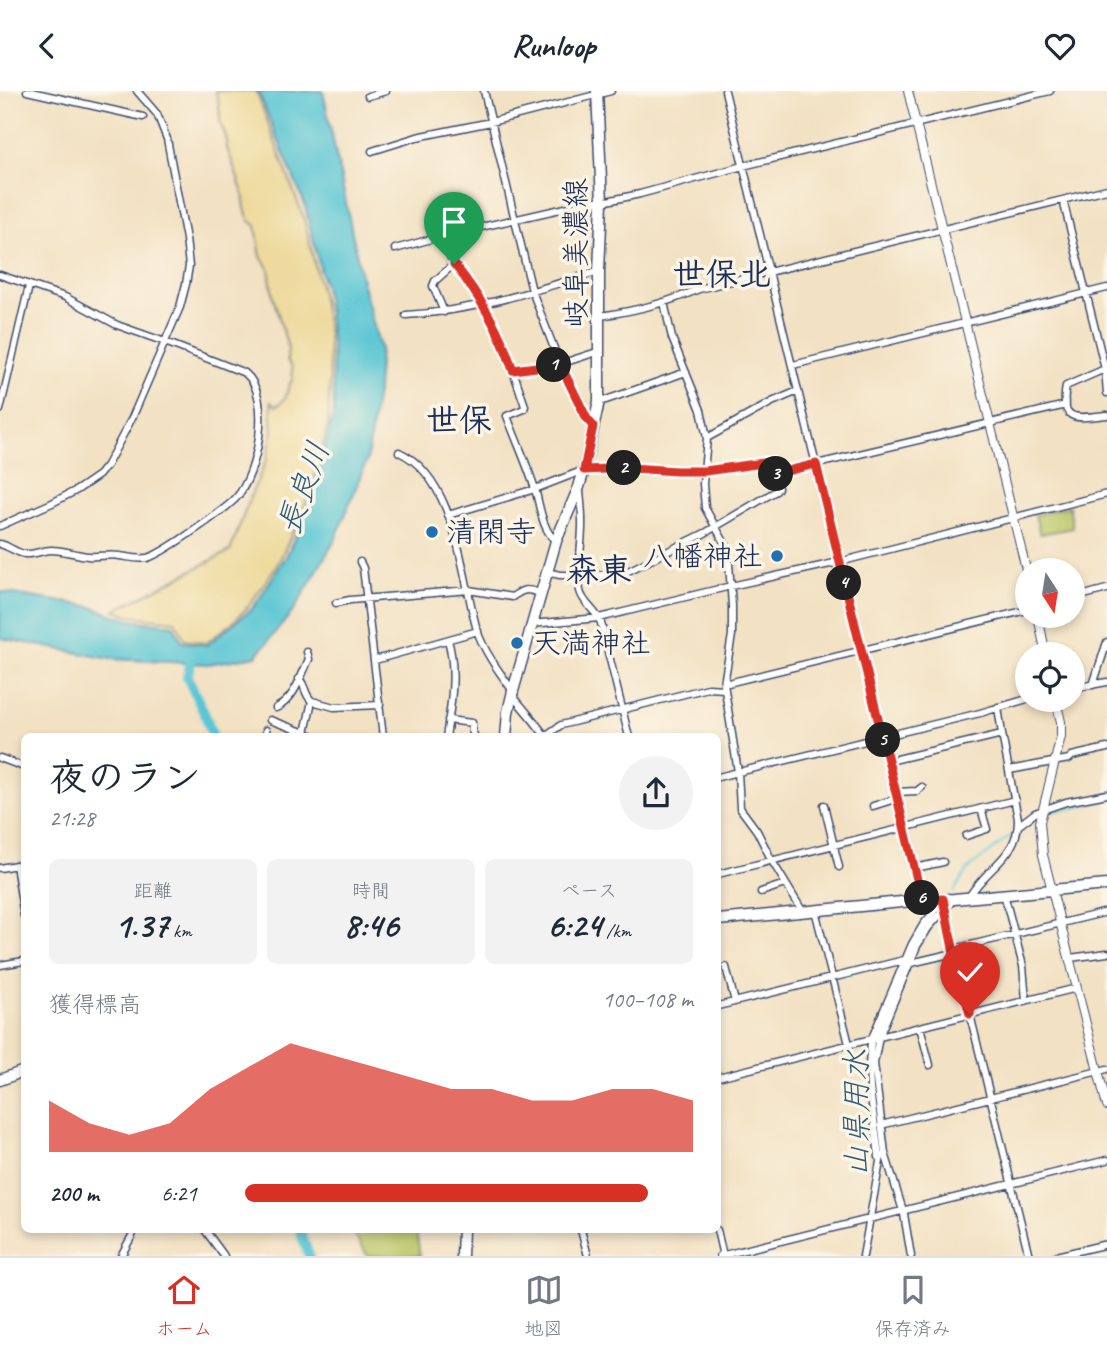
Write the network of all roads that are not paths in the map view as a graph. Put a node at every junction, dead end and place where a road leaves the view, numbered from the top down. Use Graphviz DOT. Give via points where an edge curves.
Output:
graph roads {
  1 [pos="27,91"];
  2 [pos="137,91"];
  3 [pos="386,91"];
  4 [pos="484,91"];
  5 [pos="611,91"];
  6 [pos="725,91"];
  7 [pos="908,91"];
  8 [pos="1050,91"];
  9 [pos="598,93"];
  10 [pos="368,96"];
  11 [pos="143,117"];
  12 [pos="491,122"];
  13 [pos="916,124"];
  14 [pos="373,151"];
  15 [pos="743,166"];
  16 [pos="1107,189"];
  17 [pos="1063,199"];
  18 [pos="602,202"];
  19 [pos="516,220"];
  20 [pos="941,230"];
  21 [pos="446,235"];
  22 [pos="395,249"];
  23 [pos="454,264"];
  24 [pos="599,271"];
  25 [pos="769,272"];
  26 [pos="0,275"];
  27 [pos="29,286"];
  28 [pos="1107,288"];
  29 [pos="533,291"];
  30 [pos="1086,293"];
  31 [pos="664,302"];
  32 [pos="484,305"];
  33 [pos="444,312"];
  34 [pos="406,315"];
  35 [pos="600,316"];
  36 [pos="964,323"];
  37 [pos="165,342"];
  38 [pos="600,351"];
  39 [pos="560,364"];
  40 [pos="793,365"];
  41 [pos="1106,369"];
  42 [pos="513,370"];
  43 [pos="686,372"];
  44 [pos="798,391"];
  45 [pos="1107,393"];
  46 [pos="599,401"];
  47 [pos="1066,405"];
  48 [pos="0,410"];
  49 [pos="1107,415"];
  50 [pos="989,423"];
  51 [pos="593,426"];
  52 [pos="707,438"];
  53 [pos="399,452"];
  54 [pos="816,464"];
  55 [pos="584,470"];
  56 [pos="705,471"];
  57 [pos="775,474"];
  58 [pos="579,487"];
  59 [pos="535,489"];
  60 [pos="1107,494"];
  61 [pos="448,515"];
  62 [pos="1013,517"];
  63 [pos="0,526"];
  64 [pos="717,527"];
  65 [pos="556,541"];
  66 [pos="0,544"];
  67 [pos="1023,558"];
  68 [pos="360,562"];
  69 [pos="839,562"];
  70 [pos="546,572"];
  71 [pos="579,575"];
  72 [pos="731,586"];
  73 [pos="1107,589"];
  74 [pos="469,590"];
  75 [pos="540,593"];
  76 [pos="1085,595"];
  77 [pos="366,599"];
  78 [pos="336,603"];
  79 [pos="1015,613"];
  80 [pos="599,618"];
  81 [pos="531,624"];
  82 [pos="478,631"];
  83 [pos="448,640"];
  84 [pos="1107,642"];
  85 [pos="861,650"];
  86 [pos="307,652"];
  87 [pos="375,660"];
  88 [pos="299,680"];
  89 [pos="1107,682"];
  90 [pos="1093,685"];
  91 [pos="1085,686"];
  92 [pos="724,687"];
  93 [pos="512,693"];
  94 [pos="312,701"];
  95 [pos="1015,702"];
  96 [pos="380,705"];
  97 [pos="998,707"];
  98 [pos="276,708"];
  99 [pos="623,710"];
  100 [pos="1059,712"];
  101 [pos="270,720"];
  102 [pos="448,720"];
  103 [pos="305,733"];
  104 [pos="383,733"];
  105 [pos="446,733"];
  106 [pos="473,733"];
  107 [pos="506,733"];
  108 [pos="543,733"];
  109 [pos="550,733"];
  110 [pos="628,733"];
  111 [pos="1002,734"];
  112 [pos="882,736"];
  113 [pos="1107,748"];
  114 [pos="0,758"];
  115 [pos="888,761"];
  116 [pos="1056,762"];
  117 [pos="21,766"];
  118 [pos="1009,770"];
  119 [pos="738,772"];
  120 [pos="721,776"];
  121 [pos="922,787"];
  122 [pos="1107,794"];
  123 [pos="897,795"];
  124 [pos="1015,800"];
  125 [pos="824,805"];
  126 [pos="873,806"];
  127 [pos="981,809"];
  128 [pos="1043,810"];
  129 [pos="905,828"];
  130 [pos="1018,828"];
  131 [pos="966,836"];
  132 [pos="834,845"];
  133 [pos="772,861"];
  134 [pos="943,862"];
  135 [pos="839,867"];
  136 [pos="0,868"];
  137 [pos="915,868"];
  138 [pos="721,873"];
  139 [pos="785,884"];
  140 [pos="1107,885"];
  141 [pos="1052,890"];
  142 [pos="761,892"];
  143 [pos="1004,894"];
  144 [pos="21,897"];
  145 [pos="968,897"];
  146 [pos="922,900"];
  147 [pos="945,904"];
  148 [pos="816,910"];
  149 [pos="803,912"];
  150 [pos="1107,912"];
  151 [pos="721,920"];
  152 [pos="1061,923"];
  153 [pos="1015,934"];
  154 [pos="954,951"];
  155 [pos="1107,953"];
  156 [pos="1070,958"];
  157 [pos="908,961"];
  158 [pos="21,962"];
  159 [pos="0,965"];
  160 [pos="726,967"];
  161 [pos="833,978"];
  162 [pos="1077,988"];
  163 [pos="1026,1000"];
  164 [pos="735,1002"];
  165 [pos="721,1005"];
  166 [pos="970,1014"];
  167 [pos="920,1027"];
  168 [pos="876,1038"];
  169 [pos="849,1044"];
  170 [pos="930,1065"];
  171 [pos="1103,1070"];
  172 [pos="21,1072"];
  173 [pos="721,1076"];
  174 [pos="0,1080"];
  175 [pos="991,1098"];
  176 [pos="1107,1107"];
  177 [pos="881,1125"];
  178 [pos="882,1155"];
  179 [pos="1107,1160"];
  180 [pos="1011,1184"];
  181 [pos="902,1211"];
  182 [pos="869,1220"];
  183 [pos="133,1233"];
  184 [pos="207,1233"];
  185 [pos="463,1233"];
  186 [pos="582,1233"];
  187 [pos="718,1233"];
  188 [pos="1107,1244"];
  189 [pos="1073,1254"];
  190 [pos="121,1256"];
  191 [pos="224,1256"];
  192 [pos="462,1256"];
  193 [pos="588,1256"];
  194 [pos="722,1256"];
  195 [pos="863,1256"];
  196 [pos="911,1256"];
  197 [pos="1029,1256"];
  198 [pos="1056,1256"];
  1 -- 11 [label="street"];
  2 -- 37 [label="street" via="163,126 186,239 186,285"];
  3 -- 10 [label="street"];
  4 -- 12 [label="street"];
  5 -- 9 [label="street"];
  6 -- 15 [label="street"];
  7 -- 13 [label="street"];
  8 -- 13 [label="street"];
  9 -- 12 [label="street"];
  9 -- 18 [label="main road, 岐阜美濃線"];
  12 -- 14 [label="street"];
  12 -- 19 [label="street"];
  13 -- 15 [label="street"];
  13 -- 20 [label="street"];
  15 -- 18 [label="street"];
  15 -- 25 [label="street"];
  16 -- 17 [label="street"];
  17 -- 20 [label="street"];
  17 -- 30 [label="street"];
  18 -- 19 [label="street"];
  18 -- 24 [label="main road, 岐阜美濃線"];
  19 -- 21 [label="street"];
  19 -- 29 [label="street"];
  20 -- 25 [label="street"];
  20 -- 36 [label="street"];
  21 -- 22 [label="street"];
  21 -- 23 [label="street"];
  23 -- 32 [label="street"];
  23 -- 33 [label="street" via="433,286"];
  24 -- 29 [label="street"];
  24 -- 35 [label="main road, 岐阜美濃線"];
  25 -- 31 [label="street"];
  25 -- 40 [label="street"];
  26 -- 27 [label="street"];
  27 -- 37 [label="street" via="65,297 117,325"];
  27 -- 48 [label="street"];
  28 -- 30 [label="street"];
  29 -- 32 [label="street"];
  29 -- 39 [label="street"];
  30 -- 36 [label="street"];
  30 -- 41 [label="street"];
  31 -- 35 [label="street"];
  31 -- 43 [label="street"];
  32 -- 33 [label="street"];
  32 -- 42 [label="street"];
  33 -- 34 [label="street"];
  35 -- 38 [label="main road, 岐阜美濃線"];
  36 -- 40 [label="street"];
  36 -- 50 [label="street"];
  37 -- 63 [label="street" via="132,418 99,475"];
  37 -- 66 [label="street" via="244,373 257,389 259,436 237,497 147,558 49,550 25,554"];
  38 -- 39 [label="street"];
  38 -- 46 [label="main road, 岐阜美濃線"];
  39 -- 42 [label="street"];
  39 -- 51 [label="street"];
  40 -- 44 [label="street"];
  41 -- 45 [label="street"];
  41 -- 47 [label="street" via="1066,386"];
  42 -- 59 [label="street" via="524,409 507,415"];
  43 -- 46 [label="street"];
  43 -- 52 [label="street"];
  44 -- 52 [label="street"];
  44 -- 54 [label="street"];
  46 -- 51 [label="main road, 岐阜美濃線"];
  47 -- 49 [label="street" via="1070,417"];
  47 -- 50 [label="street"];
  50 -- 54 [label="street"];
  50 -- 62 [label="street"];
  51 -- 55 [label="main road, 岐阜美濃線"];
  52 -- 56 [label="street"];
  53 -- 61 [label="street" via="417,462 434,483"];
  54 -- 57 [label="street"];
  54 -- 69 [label="street"];
  55 -- 56 [label="street"];
  55 -- 58 [label="main road, 岐阜美濃線"];
  55 -- 59 [label="street"];
  56 -- 57 [label="street" via="771,462"];
  56 -- 64 [label="street" via="705,508"];
  57 -- 64 [label="street" via="776,491"];
  58 -- 65 [label="main road, 岐阜美濃線"];
  58 -- 71 [label="street"];
  59 -- 61 [label="street"];
  59 -- 65 [label="street" via="546,526"];
  60 -- 62 [label="street"];
  61 -- 74 [label="street"];
  62 -- 67 [label="street"];
  62 -- 69 [label="street"];
  64 -- 71 [label="street" via="624,573"];
  64 -- 72 [label="street" via="728,549"];
  65 -- 70 [label="main road, 岐阜美濃線"];
  68 -- 77 [label="street"];
  69 -- 72 [label="street"];
  69 -- 85 [label="street"];
  70 -- 71 [label="street"];
  70 -- 75 [label="main road, 岐阜美濃線"];
  71 -- 80 [label="street" via="582,597"];
  72 -- 80 [label="street"];
  72 -- 92 [label="street" via="732,635"];
  73 -- 76 [label="street"];
  74 -- 75 [label="street" via="512,597 527,589"];
  74 -- 77 [label="street"];
  74 -- 82 [label="street"];
  75 -- 81 [label="main road, 岐阜美濃線"];
  77 -- 78 [label="street"];
  77 -- 87 [label="street"];
  79 -- 85 [label="street"];
  80 -- 81 [label="street"];
  80 -- 99 [label="street"];
  81 -- 93 [label="main road, 岐阜美濃線"];
  82 -- 83 [label="street"];
  82 -- 93 [label="street"];
  83 -- 87 [label="street"];
  83 -- 102 [label="street" via="453,672"];
  84 -- 90 [label="street"];
  85 -- 92 [label="street"];
  85 -- 112 [label="street"];
  86 -- 88 [label="street" via="309,659"];
  87 -- 96 [label="street"];
  88 -- 94 [label="street"];
  88 -- 98 [label="street" via="290,697"];
  89 -- 90 [label="street"];
  90 -- 91 [label="street"];
  92 -- 99 [label="street"];
  92 -- 119 [label="street"];
  93 -- 107 [label="main road, 岐阜美濃線"];
  93 -- 108 [label="street"];
  94 -- 96 [label="street" via="334,707"];
  94 -- 103 [label="street"];
  95 -- 97 [label="street"];
  96 -- 104 [label="street"];
  97 -- 111 [label="street"];
  97 -- 112 [label="street"];
  99 -- 109 [label="street" via="562,725"];
  99 -- 110 [label="street"];
  100 -- 116 [label="street" via="1062,728"];
  101 -- 103 [label="street"];
  102 -- 105 [label="street"];
  102 -- 106 [label="street" via="472,723"];
  111 -- 115 [label="street"];
  111 -- 118 [label="street"];
  112 -- 115 [label="street"];
  112 -- 119 [label="street"];
  113 -- 116 [label="street"];
  114 -- 117 [label="street"];
  115 -- 123 [label="street"];
  116 -- 118 [label="street"];
  116 -- 128 [label="street"];
  118 -- 124 [label="street"];
  119 -- 120 [label="street"];
  119 -- 133 [label="street" via="740,808"];
  121 -- 123 [label="street"];
  122 -- 128 [label="street"];
  123 -- 126 [label="street"];
  123 -- 129 [label="street"];
  124 -- 127 [label="street"];
  124 -- 130 [label="street"];
  125 -- 132 [label="street"];
  127 -- 129 [label="street"];
  127 -- 131 [label="street" via="987,829"];
  128 -- 130 [label="street"];
  128 -- 141 [label="street" via="1043,855"];
  129 -- 132 [label="street"];
  129 -- 137 [label="street"];
  130 -- 145 [label="street" via="1014,845"];
  132 -- 133 [label="street"];
  132 -- 135 [label="street"];
  133 -- 138 [label="street"];
  133 -- 139 [label="street"];
  134 -- 137 [label="street"];
  136 -- 144 [label="street" via="16,865"];
  137 -- 146 [label="street"];
  139 -- 142 [label="street"];
  139 -- 149 [label="street"];
  140 -- 141 [label="main road"];
  141 -- 143 [label="main road"];
  141 -- 152 [label="street"];
  143 -- 145 [label="main road"];
  143 -- 153 [label="street"];
  145 -- 147 [label="main road"];
  146 -- 147 [label="main road"];
  146 -- 148 [label="main road"];
  147 -- 154 [label="street"];
  147 -- 157 [label="street"];
  148 -- 149 [label="main road"];
  148 -- 161 [label="street"];
  149 -- 151 [label="main road"];
  150 -- 152 [label="street"];
  152 -- 153 [label="street"];
  152 -- 156 [label="street"];
  153 -- 154 [label="street"];
  153 -- 163 [label="street"];
  154 -- 157 [label="street"];
  154 -- 166 [label="street"];
  155 -- 156 [label="street"];
  156 -- 162 [label="street"];
  157 -- 161 [label="street"];
  157 -- 168 [label="street"];
  158 -- 159 [label="street"];
  160 -- 164 [label="street"];
  161 -- 164 [label="street"];
  161 -- 169 [label="street"];
  162 -- 163 [label="street"];
  162 -- 171 [label="street"];
  163 -- 166 [label="street"];
  164 -- 165 [label="street"];
  166 -- 167 [label="street"];
  166 -- 175 [label="street"];
  167 -- 168 [label="street"];
  167 -- 170 [label="street"];
  168 -- 169 [label="street"];
  168 -- 177 [label="street"];
  168 -- 178 [label="street" via="869,1053 869,1072"];
  169 -- 173 [label="street"];
  171 -- 175 [label="street"];
  171 -- 176 [label="street"];
  172 -- 174 [label="main road"];
  175 -- 177 [label="street"];
  175 -- 180 [label="street"];
  177 -- 178 [label="street"];
  178 -- 181 [label="street"];
  178 -- 182 [label="street"];
  179 -- 180 [label="street"];
  180 -- 181 [label="street"];
  180 -- 197 [label="street"];
  181 -- 182 [label="street"];
  181 -- 196 [label="street"];
  182 -- 194 [label="street"];
  182 -- 195 [label="street"];
  183 -- 190 [label="street"];
  184 -- 191 [label="street"];
  185 -- 192 [label="main road"];
  186 -- 193 [label="street"];
  187 -- 194 [label="street"];
  188 -- 189 [label="street"];
  189 -- 198 [label="street"];
}
